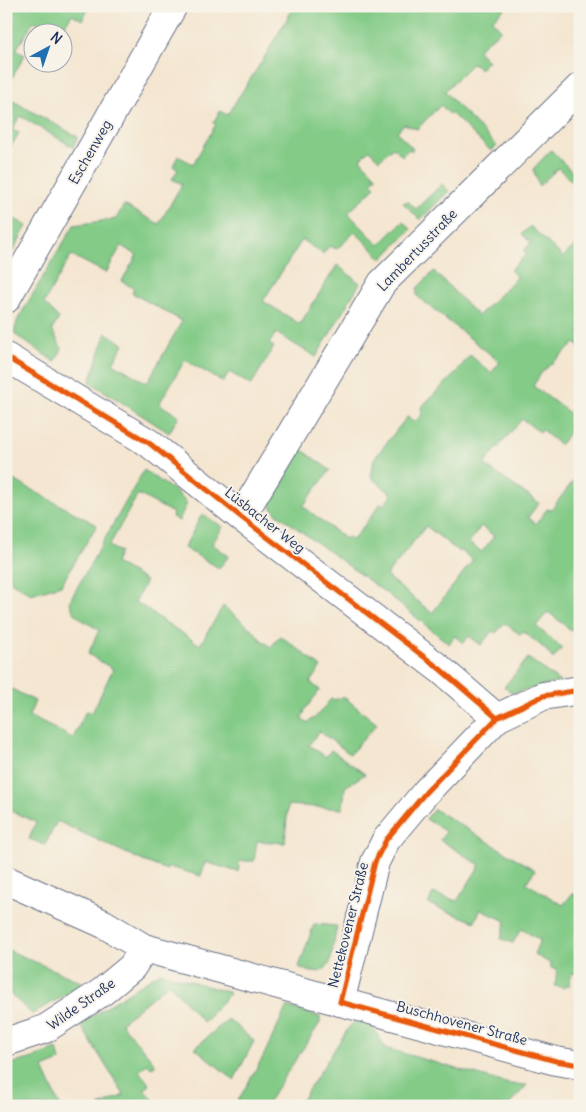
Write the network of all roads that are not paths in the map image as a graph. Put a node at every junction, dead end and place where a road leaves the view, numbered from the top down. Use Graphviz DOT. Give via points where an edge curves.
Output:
graph roads {
  1 [pos="173,6"];
  2 [pos="580,87"];
  3 [pos="6,299"];
  4 [pos="6,356"];
  5 [pos="241,517"];
  6 [pos="580,690"];
  7 [pos="497,718"];
  8 [pos="6,880"];
  9 [pos="144,948"];
  10 [pos="340,1002"];
  11 [pos="6,1042"];
  12 [pos="580,1065"];
  1 -- 3 [label="street, Eschenweg"];
  2 -- 5 [label="street, Lambertusstraße" via="382,283"];
  4 -- 5 [label="street, Lüsbacher Weg" via="148,443"];
  5 -- 7 [label="street, Lüsbacher Weg" via="433,663"];
  6 -- 7 [label="street, Nettekovener Straße" via="543,696"];
  7 -- 10 [label="street, Nettekovener Straße" via="426,792 386,840 375,862"];
  8 -- 9 [label="street, Buschhovener Straße" via="104,924"];
  9 -- 10 [label="street, Buschhovener Straße"];
  9 -- 11 [label="street, Wilde Straße" via="132,966 102,992 45,1029"];
  10 -- 12 [label="street, Buschhovener Straße"];
}
